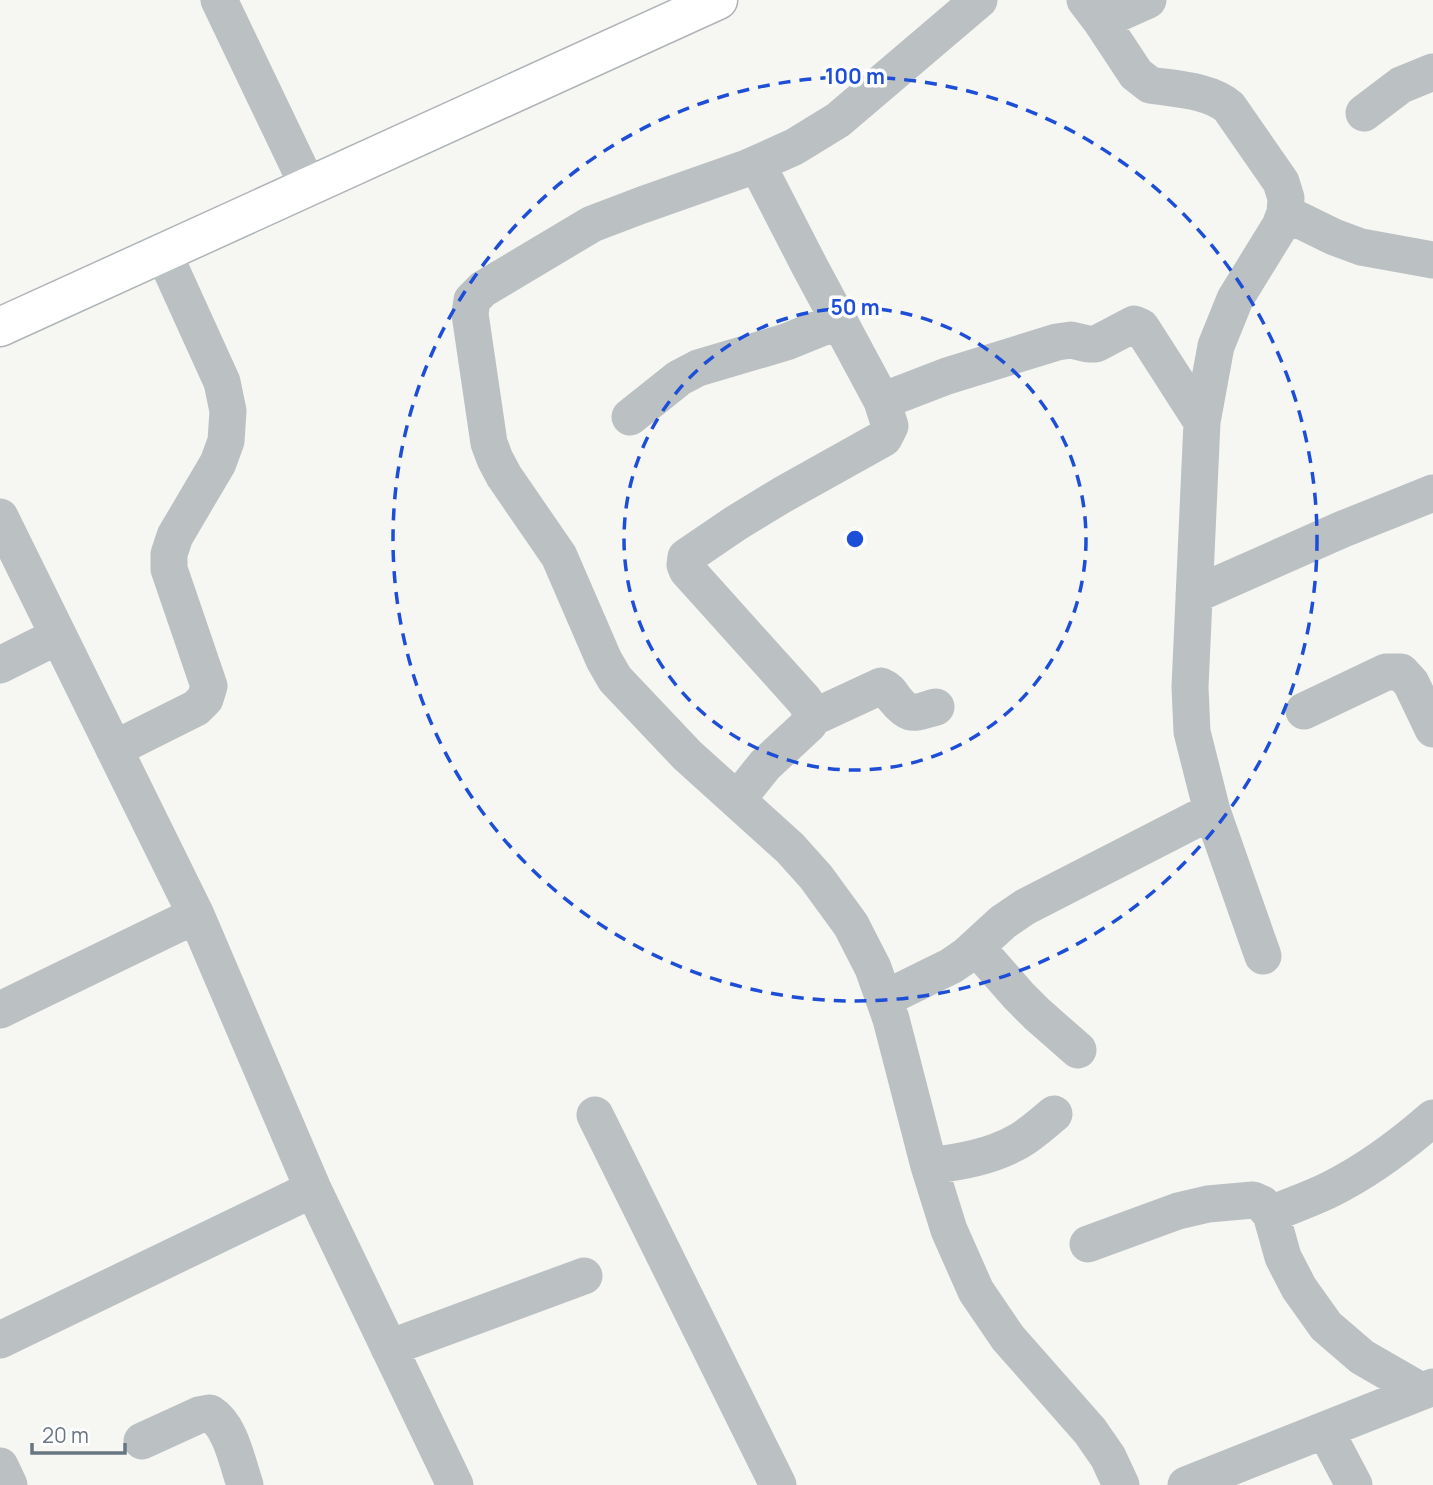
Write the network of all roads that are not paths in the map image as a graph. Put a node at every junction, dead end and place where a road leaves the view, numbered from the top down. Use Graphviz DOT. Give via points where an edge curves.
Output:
graph roads {
  1 [pos="219,0"];
  2 [pos="718,0"];
  3 [pos="979,0"];
  4 [pos="1148,0"];
  5 [pos="1093,10"];
  6 [pos="1433,72"];
  7 [pos="1364,113"];
  8 [pos="757,164"];
  9 [pos="308,186"];
  10 [pos="1285,213"];
  11 [pos="163,252"];
  12 [pos="1433,260"];
  13 [pos="838,321"];
  14 [pos="0,327"];
  15 [pos="882,401"];
  16 [pos="630,417"];
  17 [pos="1202,422"];
  18 [pos="1433,493"];
  19 [pos="0,517"];
  20 [pos="1194,595"];
  21 [pos="58,636"];
  22 [pos="0,665"];
  23 [pos="936,707"];
  24 [pos="1304,711"];
  25 [pos="812,718"];
  26 [pos="1433,729"];
  27 [pos="114,750"];
  28 [pos="737,800"];
  29 [pos="1212,811"];
  30 [pos="196,915"];
  31 [pos="976,947"];
  32 [pos="1263,956"];
  33 [pos="884,999"];
  34 [pos="0,1010"];
  35 [pos="1078,1050"];
  36 [pos="1054,1114"];
  37 [pos="595,1115"];
  38 [pos="1433,1118"];
  39 [pos="929,1167"];
  40 [pos="313,1189"];
  41 [pos="1270,1214"];
  42 [pos="1088,1244"];
  43 [pos="584,1276"];
  44 [pos="0,1340"];
  45 [pos="389,1349"];
  46 [pos="1427,1389"];
  47 [pos="1325,1430"];
  48 [pos="142,1441"];
  49 [pos="0,1466"];
  50 [pos="9,1485"];
  51 [pos="245,1485"];
  52 [pos="455,1485"];
  53 [pos="778,1485"];
  54 [pos="1121,1485"];
  55 [pos="1186,1485"];
  56 [pos="1354,1485"];
  1 -- 9 [label="street"];
  2 -- 9 [label="main road"];
  3 -- 8 [label="street" via="838,120"];
  4 -- 5 [label="street"];
  5 -- 10 [label="street" via="1143,81 1212,96 1229,107 1281,181"];
  6 -- 7 [label="street" via="1401,85"];
  8 -- 13 [label="street"];
  8 -- 28 [label="street" via="592,224 482,289 472,300 470,314 495,459 559,556 604,660 626,691"];
  9 -- 11 [label="main road"];
  10 -- 12 [label="street" via="1361,247"];
  10 -- 17 [label="street" via="1235,299 1216,346"];
  11 -- 14 [label="main road"];
  11 -- 27 [label="street" via="222,382 228,411 226,441 218,463 174,536 169,554 169,569 209,686 196,708"];
  13 -- 15 [label="street"];
  13 -- 16 [label="street" via="698,368"];
  15 -- 17 [label="street" via="1057,342 1096,344 1134,324 1141,327"];
  15 -- 25 [label="street" via="890,426 884,438 748,516 685,561 687,570 804,700"];
  17 -- 20 [label="street"];
  18 -- 20 [label="street"];
  19 -- 21 [label="street"];
  20 -- 29 [label="street" via="1189,688 1192,732"];
  21 -- 22 [label="street"];
  21 -- 27 [label="street"];
  23 -- 25 [label="street" via="909,713 881,686"];
  24 -- 26 [label="street" via="1386,672 1401,672"];
  25 -- 28 [label="street"];
  27 -- 30 [label="street"];
  28 -- 33 [label="street" via="816,877 851,925"];
  29 -- 31 [label="street" via="1025,907"];
  29 -- 32 [label="street"];
  30 -- 34 [label="street"];
  30 -- 40 [label="street"];
  31 -- 33 [label="street" via="951,966"];
  31 -- 35 [label="street" via="1019,996"];
  33 -- 39 [label="street"];
  36 -- 39 [label="street" via="1021,1140 996,1152"];
  37 -- 53 [label="street"];
  38 -- 41 [label="street" via="1364,1171"];
  39 -- 54 [label="street" via="949,1230 976,1291 1007,1338 1090,1431"];
  40 -- 44 [label="street"];
  40 -- 45 [label="street"];
  41 -- 42 [label="street" via="1253,1200 1208,1204"];
  41 -- 46 [label="street" via="1283,1256 1326,1326 1362,1357"];
  43 -- 45 [label="street"];
  45 -- 52 [label="street"];
  46 -- 47 [label="street"];
  47 -- 55 [label="street"];
  47 -- 56 [label="street"];
  48 -- 51 [label="street" via="211,1413 225,1426"];
  49 -- 50 [label="street"];
}
